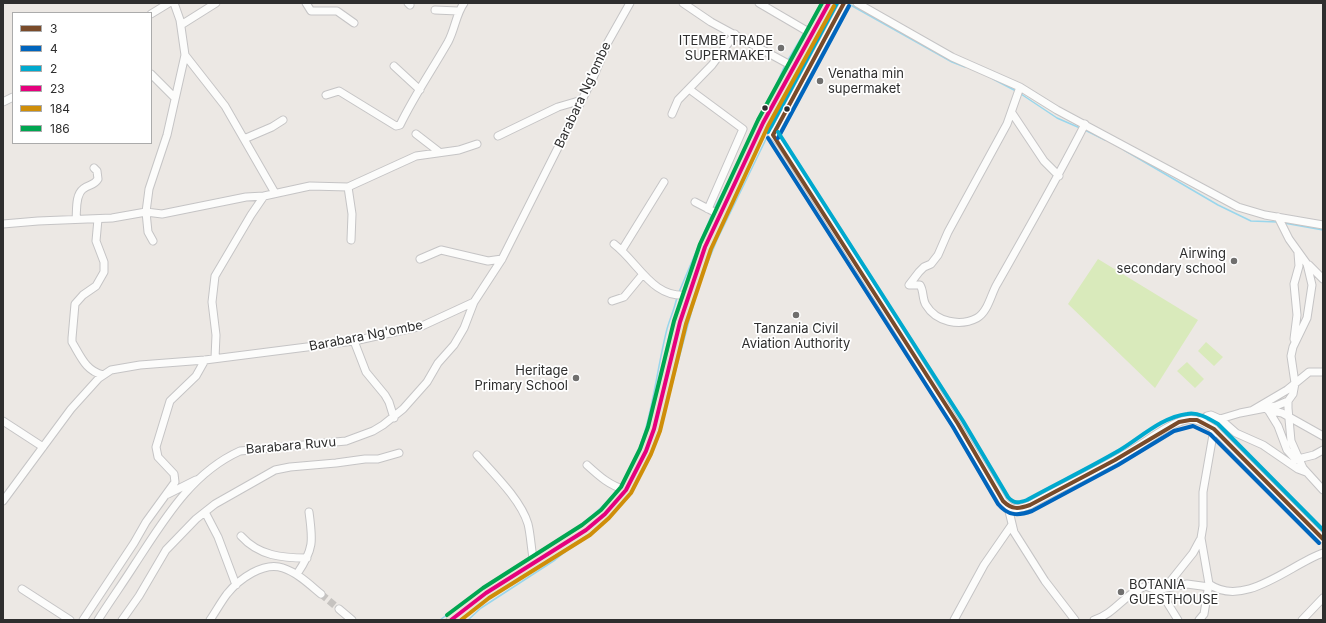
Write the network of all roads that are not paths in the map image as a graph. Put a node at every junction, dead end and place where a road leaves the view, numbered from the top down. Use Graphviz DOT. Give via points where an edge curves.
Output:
graph roads {
  1 [pos="169,3"];
  2 [pos="174,3"];
  3 [pos="216,3"];
  4 [pos="306,3"];
  5 [pos="464,3"];
  6 [pos="630,3"];
  7 [pos="683,3"];
  8 [pos="759,3"];
  9 [pos="829,3"];
  10 [pos="844,3"];
  11 [pos="857,3"];
  12 [pos="435,10"];
  13 [pos="458,11"];
  14 [pos="152,13"];
  15 [pos="354,23"];
  16 [pos="181,24"];
  17 [pos="735,34"];
  18 [pos="812,34"];
  19 [pos="185,55"];
  20 [pos="394,66"];
  21 [pos="794,67"];
  22 [pos="152,75"];
  23 [pos="1020,87"];
  24 [pos="689,89"];
  25 [pos="420,90"];
  26 [pos="326,96"];
  27 [pos="12,98"];
  28 [pos="175,98"];
  29 [pos="582,100"];
  30 [pos="3,102"];
  31 [pos="1012,113"];
  32 [pos="672,114"];
  33 [pos="283,120"];
  34 [pos="763,123"];
  35 [pos="1085,124"];
  36 [pos="416,134"];
  37 [pos="774,135"];
  38 [pos="498,136"];
  39 [pos="244,139"];
  40 [pos="477,144"];
  41 [pos="438,151"];
  42 [pos="94,168"];
  43 [pos="1059,176"];
  44 [pos="664,182"];
  45 [pos="348,187"];
  46 [pos="275,193"];
  47 [pos="264,196"];
  48 [pos="695,202"];
  49 [pos="708,209"];
  50 [pos="146,212"];
  51 [pos="720,215"];
  52 [pos="1278,217"];
  53 [pos="76,219"];
  54 [pos="98,219"];
  55 [pos="3,224"];
  56 [pos="1323,225"];
  57 [pos="351,240"];
  58 [pos="153,241"];
  59 [pos="614,244"];
  60 [pos="622,250"];
  61 [pos="1298,251"];
  62 [pos="420,259"];
  63 [pos="502,259"];
  64 [pos="1307,264"];
  65 [pos="643,274"];
  66 [pos="1323,279"];
  67 [pos="688,295"];
  68 [pos="612,301"];
  69 [pos="474,302"];
  70 [pos="354,341"];
  71 [pos="1294,341"];
  72 [pos="214,358"];
  73 [pos="205,360"];
  74 [pos="1323,372"];
  75 [pos="103,375"];
  76 [pos="1295,383"];
  77 [pos="1288,401"];
  78 [pos="1268,409"];
  79 [pos="1253,410"];
  80 [pos="1288,416"];
  81 [pos="394,418"];
  82 [pos="1220,419"];
  83 [pos="3,420"];
  84 [pos="1200,421"];
  85 [pos="1214,429"];
  86 [pos="1323,436"];
  87 [pos="44,447"];
  88 [pos="1323,450"];
  89 [pos="398,453"];
  90 [pos="477,455"];
  91 [pos="1300,462"];
  92 [pos="587,465"];
  93 [pos="1308,473"];
  94 [pos="199,479"];
  95 [pos="626,490"];
  96 [pos="1323,490"];
  97 [pos="166,495"];
  98 [pos="3,501"];
  99 [pos="1008,507"];
  100 [pos="205,512"];
  101 [pos="309,512"];
  102 [pos="1011,526"];
  103 [pos="241,536"];
  104 [pos="1322,536"];
  105 [pos="1201,538"];
  106 [pos="1323,552"];
  107 [pos="307,558"];
  108 [pos="534,563"];
  109 [pos="297,574"];
  110 [pos="236,585"];
  111 [pos="1209,585"];
  112 [pos="1165,588"];
  113 [pos="22,589"];
  114 [pos="1156,590"];
  115 [pos="322,594"];
  116 [pos="1323,598"];
  117 [pos="339,609"];
  118 [pos="70,620"];
  119 [pos="83,620"];
  120 [pos="98,620"];
  121 [pos="122,620"];
  122 [pos="210,620"];
  123 [pos="352,620"];
  124 [pos="451,620"];
  125 [pos="954,620"];
  126 [pos="1075,620"];
  127 [pos="1094,620"];
  128 [pos="1178,620"];
  129 [pos="1199,620"];
  130 [pos="1302,620"];
  1 -- 14 [label="street"];
  2 -- 16 [label="street"];
  3 -- 16 [label="street"];
  4 -- 15 [label="street" via="311,12 337,11"];
  5 -- 13 [label="street"];
  6 -- 29 [label="street, Barabara Ng'ombe" via="608,42"];
  7 -- 17 [label="street" via="706,20"];
  8 -- 18 [label="street"];
  9 -- 18 [label="main road"];
  10 -- 37 [label="street"];
  11 -- 23 [label="street" via="952,57"];
  12 -- 13 [label="street"];
  13 -- 25 [label="street" via="455,27"];
  16 -- 19 [label="street"];
  17 -- 21 [label="street"];
  17 -- 24 [label="street" via="712,65"];
  18 -- 21 [label="main road"];
  19 -- 28 [label="street"];
  19 -- 39 [label="street" via="225,106"];
  20 -- 25 [label="street"];
  21 -- 34 [label="main road"];
  22 -- 28 [label="street"];
  23 -- 31 [label="street"];
  23 -- 35 [label="street"];
  24 -- 32 [label="street" via="678,100"];
  24 -- 49 [label="street" via="743,129"];
  25 -- 26 [label="street" via="400,125 396,126 339,91"];
  27 -- 30 [label="street"];
  28 -- 50 [label="street" via="167,135 149,188"];
  29 -- 38 [label="street" via="558,107"];
  29 -- 63 [label="street, Barabara Ng'ombe"];
  31 -- 43 [label="street" via="1044,161"];
  31 -- 43 [label="street" via="938,255 909,285 920,285 925,304 930,310 949,322 968,321 978,317 985,310"];
  33 -- 39 [label="street"];
  34 -- 37 [label="street"];
  34 -- 51 [label="main road"];
  35 -- 43 [label="street"];
  35 -- 52 [label="street" via="1238,207"];
  36 -- 41 [label="street"];
  37 -- 99 [label="street"];
  39 -- 46 [label="street"];
  40 -- 41 [label="street" via="459,150"];
  41 -- 45 [label="street" via="411,158"];
  42 -- 53 [label="street" via="98,179 79,193"];
  44 -- 60 [label="street"];
  45 -- 46 [label="street" via="310,186"];
  45 -- 57 [label="street" via="352,214"];
  46 -- 47 [label="street"];
  47 -- 50 [label="street" via="246,197 162,214"];
  47 -- 72 [label="street" via="215,276 212,302 216,335"];
  48 -- 49 [label="street"];
  49 -- 51 [label="street"];
  50 -- 54 [label="street"];
  50 -- 58 [label="street" via="148,232"];
  51 -- 67 [label="main road" via="705,247"];
  52 -- 56 [label="street"];
  52 -- 61 [label="street"];
  53 -- 54 [label="street"];
  53 -- 55 [label="street"];
  54 -- 75 [label="street" via="96,241 104,262 104,272 96,286 75,304 72,342 87,366 93,372"];
  59 -- 60 [label="street"];
  60 -- 65 [label="street"];
  61 -- 64 [label="street"];
  61 -- 71 [label="street" via="1299,266 1294,284 1297,315"];
  62 -- 63 [label="street" via="441,250 488,261"];
  63 -- 69 [label="street, Barabara Ng'ombe"];
  64 -- 66 [label="street"];
  64 -- 71 [label="street" via="1312,285 1311,297 1304,325"];
  65 -- 67 [label="street" via="660,290 677,296"];
  65 -- 68 [label="street" via="624,297"];
  67 -- 95 [label="main road" via="654,429"];
  69 -- 70 [label="street, Barabara Ng'ombe" via="422,326"];
  69 -- 81 [label="street, Barabara Ruvu" via="454,345 438,363 422,388"];
  70 -- 72 [label="street, Barabara Ng'ombe"];
  70 -- 81 [label="street" via="366,372 390,402"];
  71 -- 76 [label="street" via="1292,356"];
  72 -- 73 [label="street, Barabara Ng'ombe"];
  73 -- 75 [label="street, Barabara Ng'ombe" via="111,370"];
  73 -- 97 [label="street" via="196,376 170,401 156,447 158,457 175,476 175,482"];
  74 -- 76 [label="street" via="1309,372"];
  75 -- 87 [label="street, Barabara Ng'ombe" via="71,409"];
  76 -- 77 [label="street" via="1293,394"];
  76 -- 79 [label="street"];
  77 -- 78 [label="street"];
  77 -- 80 [label="street"];
  78 -- 79 [label="street"];
  78 -- 80 [label="street"];
  78 -- 91 [label="street" via="1287,450"];
  79 -- 82 [label="street"];
  80 -- 86 [label="street"];
  80 -- 91 [label="street" via="1291,441"];
  81 -- 94 [label="street, Barabara Ruvu" via="373,431 346,441 240,451 215,464"];
  82 -- 84 [label="street" via="1211,415"];
  82 -- 93 [label="street" via="1236,432"];
  83 -- 87 [label="street"];
  84 -- 85 [label="street"];
  84 -- 99 [label="street" via="1188,420 1175,424 1122,456 1030,505 1014,510"];
  85 -- 104 [label="street"];
  85 -- 105 [label="street" via="1202,492"];
  87 -- 98 [label="street, Barabara Ng'ombe"];
  88 -- 91 [label="street"];
  89 -- 100 [label="street" via="378,459 275,470"];
  90 -- 108 [label="street" via="524,514 529,528"];
  91 -- 93 [label="street"];
  92 -- 95 [label="street" via="602,479"];
  93 -- 96 [label="street"];
  94 -- 97 [label="street"];
  94 -- 120 [label="street, Barabara Ruvu" via="171,510"];
  95 -- 108 [label="main road" via="605,514 586,530"];
  97 -- 119 [label="street"];
  99 -- 102 [label="street"];
  100 -- 110 [label="street" via="218,536"];
  100 -- 121 [label="street" via="166,550"];
  101 -- 107 [label="street" via="311,545"];
  102 -- 125 [label="street" via="984,565"];
  102 -- 126 [label="street" via="1045,581"];
  103 -- 107 [label="street" via="249,545 263,553"];
  105 -- 111 [label="street"];
  105 -- 112 [label="street" via="1193,553"];
  106 -- 111 [label="street" via="1252,588 1225,590"];
  107 -- 109 [label="street"];
  108 -- 124 [label="main road" via="486,593"];
  109 -- 110 [label="street" via="270,565"];
  109 -- 115 [label="street"];
  110 -- 122 [label="street"];
  111 -- 112 [label="street" via="1187,584"];
  111 -- 129 [label="street" via="1204,614"];
  112 -- 114 [label="street"];
  113 -- 118 [label="street"];
  114 -- 127 [label="street" via="1146,586 1140,588 1105,616"];
  114 -- 128 [label="street"];
  116 -- 130 [label="street"];
  117 -- 123 [label="street"];
}
